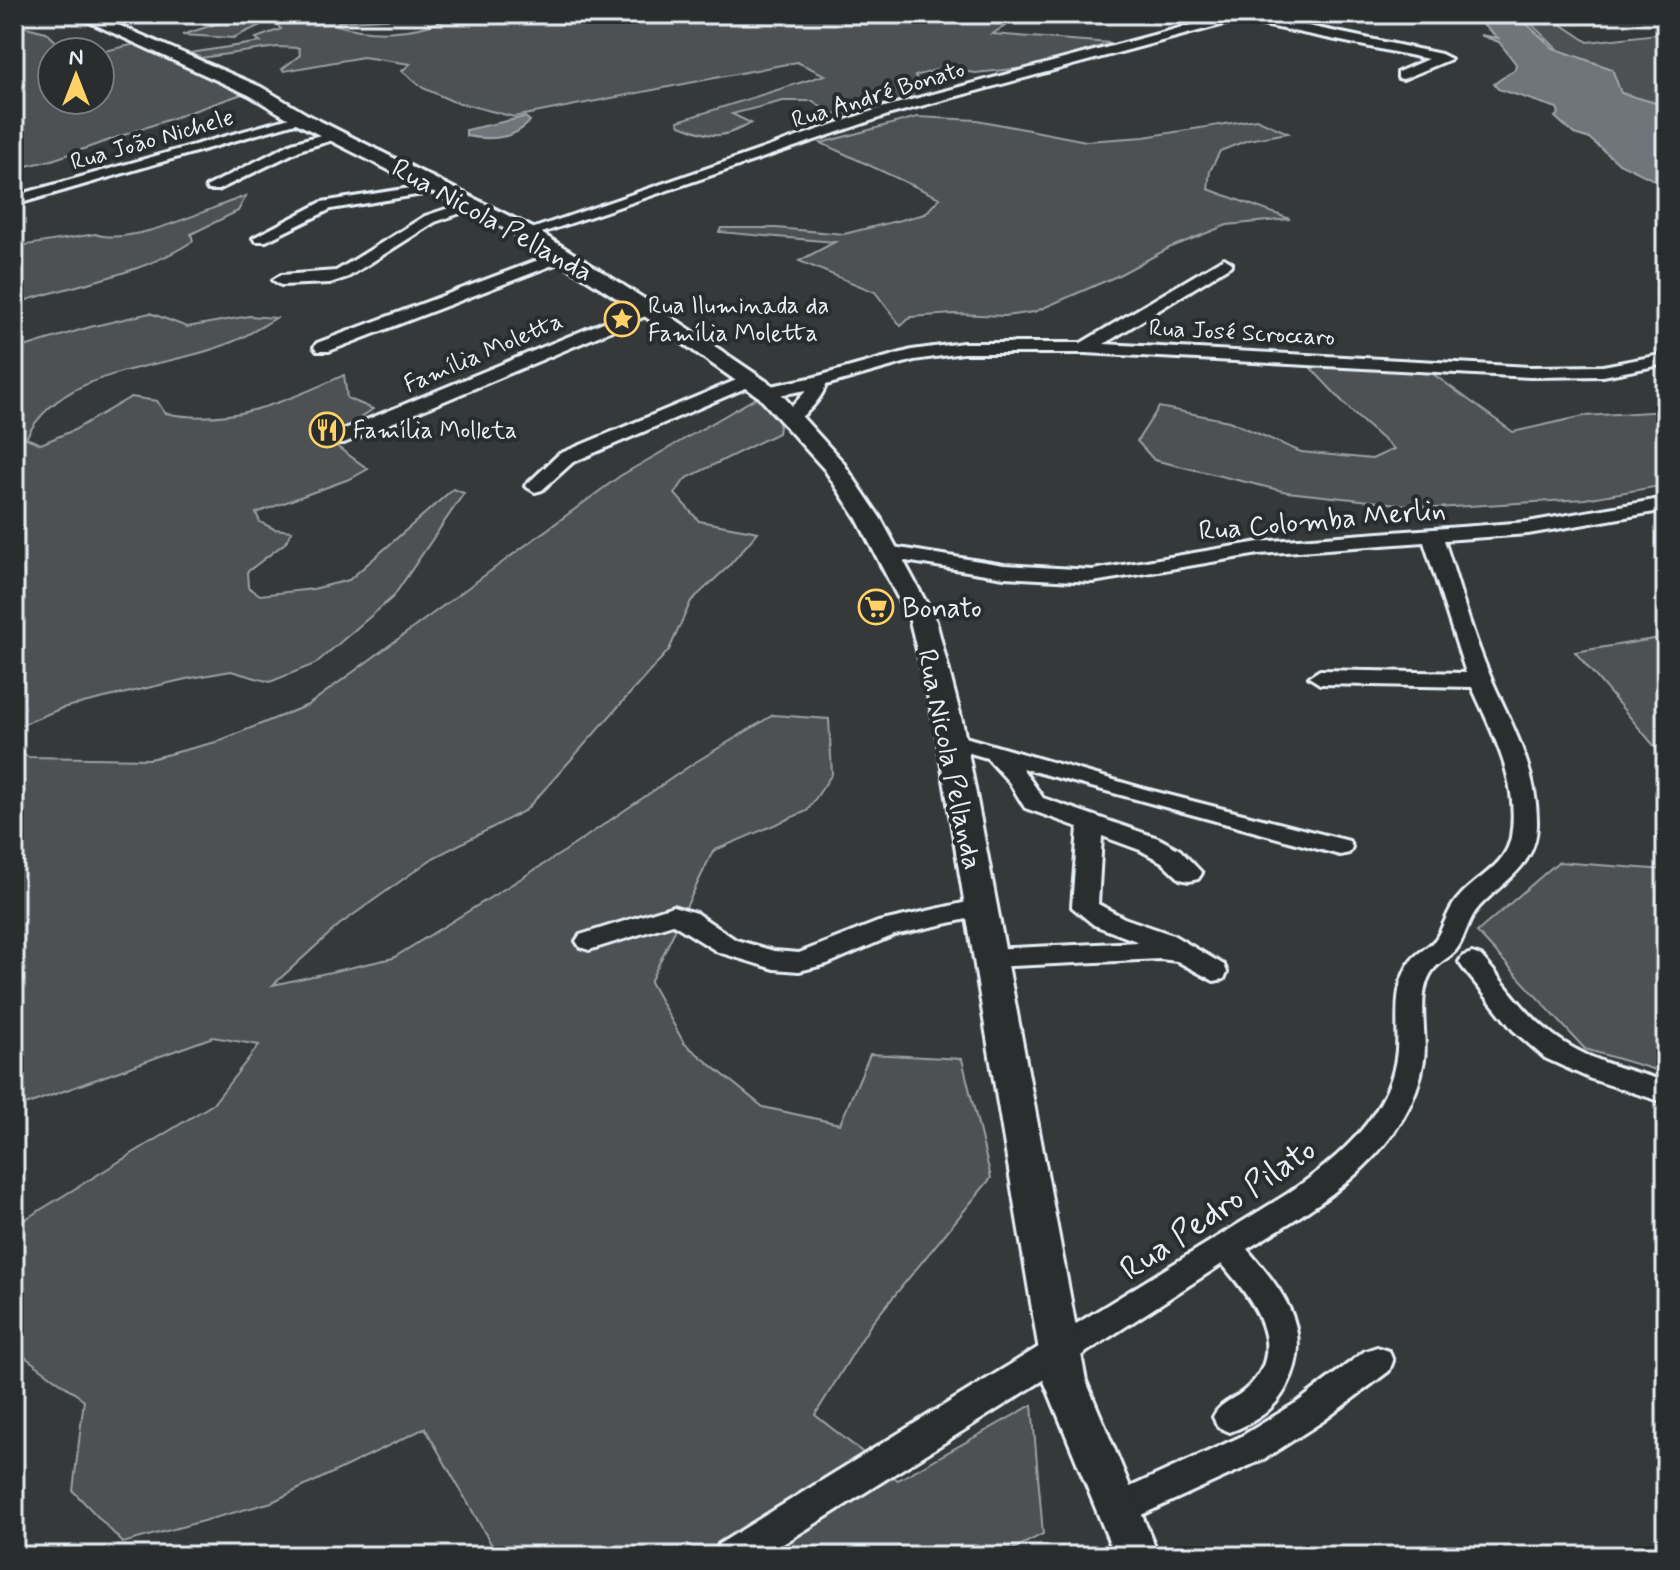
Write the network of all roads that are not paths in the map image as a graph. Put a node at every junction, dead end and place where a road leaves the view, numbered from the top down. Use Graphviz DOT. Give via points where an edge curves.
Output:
graph roads {
  1 [pos="80,14"];
  2 [pos="1242,20"];
  3 [pos="1403,75"];
  4 [pos="302,119"];
  5 [pos="335,135"];
  6 [pos="213,187"];
  7 [pos="442,187"];
  8 [pos="14,201"];
  9 [pos="473,204"];
  10 [pos="528,233"];
  11 [pos="261,238"];
  12 [pos="565,255"];
  13 [pos="1224,263"];
  14 [pos="281,280"];
  15 [pos="647,309"];
  16 [pos="323,347"];
  17 [pos="1085,348"];
  18 [pos="1666,359"];
  19 [pos="751,379"];
  20 [pos="818,382"];
  21 [pos="767,392"];
  22 [pos="792,416"];
  23 [pos="337,439"];
  24 [pos="535,486"];
  25 [pos="1666,504"];
  26 [pos="1433,537"];
  27 [pos="887,552"];
  28 [pos="1320,677"];
  29 [pos="1482,680"];
  30 [pos="951,740"];
  31 [pos="995,753"];
  32 [pos="1091,823"];
  33 [pos="1340,847"];
  34 [pos="1189,873"];
  35 [pos="981,908"];
  36 [pos="589,941"];
  37 [pos="1183,953"];
  38 [pos="990,958"];
  39 [pos="1472,962"];
  40 [pos="1214,972"];
  41 [pos="1666,1092"];
  42 [pos="1226,1246"];
  43 [pos="1060,1354"];
  44 [pos="1377,1361"];
  45 [pos="1230,1417"];
  46 [pos="1118,1509"];
  47 [pos="732,1556"];
  48 [pos="1137,1556"];
  1 -- 4 [label="main road, Rua Nicola Pellanda" via="200,65"];
  2 -- 3 [label="street" via="1443,58"];
  2 -- 10 [label="street, Rua André Bonato" via="1207,24 886,111"];
  4 -- 5 [label="main road, Rua Nicola Pellanda"];
  4 -- 8 [label="street, Rua João Nichele"];
  5 -- 6 [label="street" via="297,146"];
  5 -- 7 [label="main road, Rua Nicola Pellanda"];
  7 -- 9 [label="main road, Rua Nicola Pellanda"];
  7 -- 11 [label="street" via="327,205"];
  9 -- 10 [label="main road, Rua Nicola Pellanda"];
  9 -- 14 [label="street" via="430,219 342,274"];
  10 -- 12 [label="main road, Rua Nicola Pellanda"];
  12 -- 15 [label="main road, Rua Nicola Pellanda"];
  12 -- 16 [label="street"];
  13 -- 17 [label="street"];
  15 -- 19 [label="main road, Rua Nicola Pellanda"];
  15 -- 23 [label="street, Família Moletta"];
  17 -- 18 [label="street, Rua José Scroccaro" via="1530,372 1603,371"];
  17 -- 20 [label="street, Rua José Scroccaro" via="963,348 912,355"];
  19 -- 21 [label="main road, Rua Nicola Pellanda"];
  19 -- 24 [label="street" via="566,458"];
  20 -- 21 [label="street, Rua José Scroccaro"];
  20 -- 22 [label="street" via="814,394"];
  21 -- 22 [label="main road, Rua Nicola Pellanda"];
  22 -- 27 [label="main road, Rua Nicola Pellanda" via="834,466"];
  25 -- 26 [label="street, Rua Colomba Merlin" via="1564,523"];
  26 -- 27 [label="street, Rua Colomba Merlin" via="1259,548 1114,574 1073,576"];
  26 -- 29 [label="street, Rua Pedro Pilato"];
  27 -- 30 [label="main road, Rua Nicola Pellanda" via="923,621"];
  28 -- 29 [label="street"];
  29 -- 42 [label="street, Rua Pedro Pilato" via="1521,783 1525,819 1519,854 1465,907 1448,942 1418,971 1409,1062 1396,1100 1374,1136 1335,1176"];
  30 -- 31 [label="street"];
  30 -- 35 [label="main road, Rua Nicola Pellanda"];
  31 -- 32 [label="street" via="1034,803"];
  31 -- 33 [label="street"];
  32 -- 34 [label="street" via="1149,844"];
  32 -- 37 [label="street" via="1085,907"];
  35 -- 36 [label="street" via="887,928 799,962 727,946 673,915"];
  35 -- 38 [label="main road, Rua Nicola Pellanda"];
  37 -- 38 [label="street"];
  37 -- 40 [label="street"];
  38 -- 43 [label="main road, Rua Nicola Pellanda"];
  39 -- 41 [label="street" via="1544,1044"];
  42 -- 43 [label="street, Rua Pedro Pilato"];
  42 -- 45 [label="street" via="1269,1302 1286,1343 1274,1381 1256,1405"];
  43 -- 46 [label="main road, Rua Nicola Pellanda" via="1065,1381"];
  43 -- 47 [label="street, Rua Pedro Pilato"];
  44 -- 46 [label="street" via="1252,1448"];
  46 -- 48 [label="main road, Rua Nicola Pellanda"];
}
